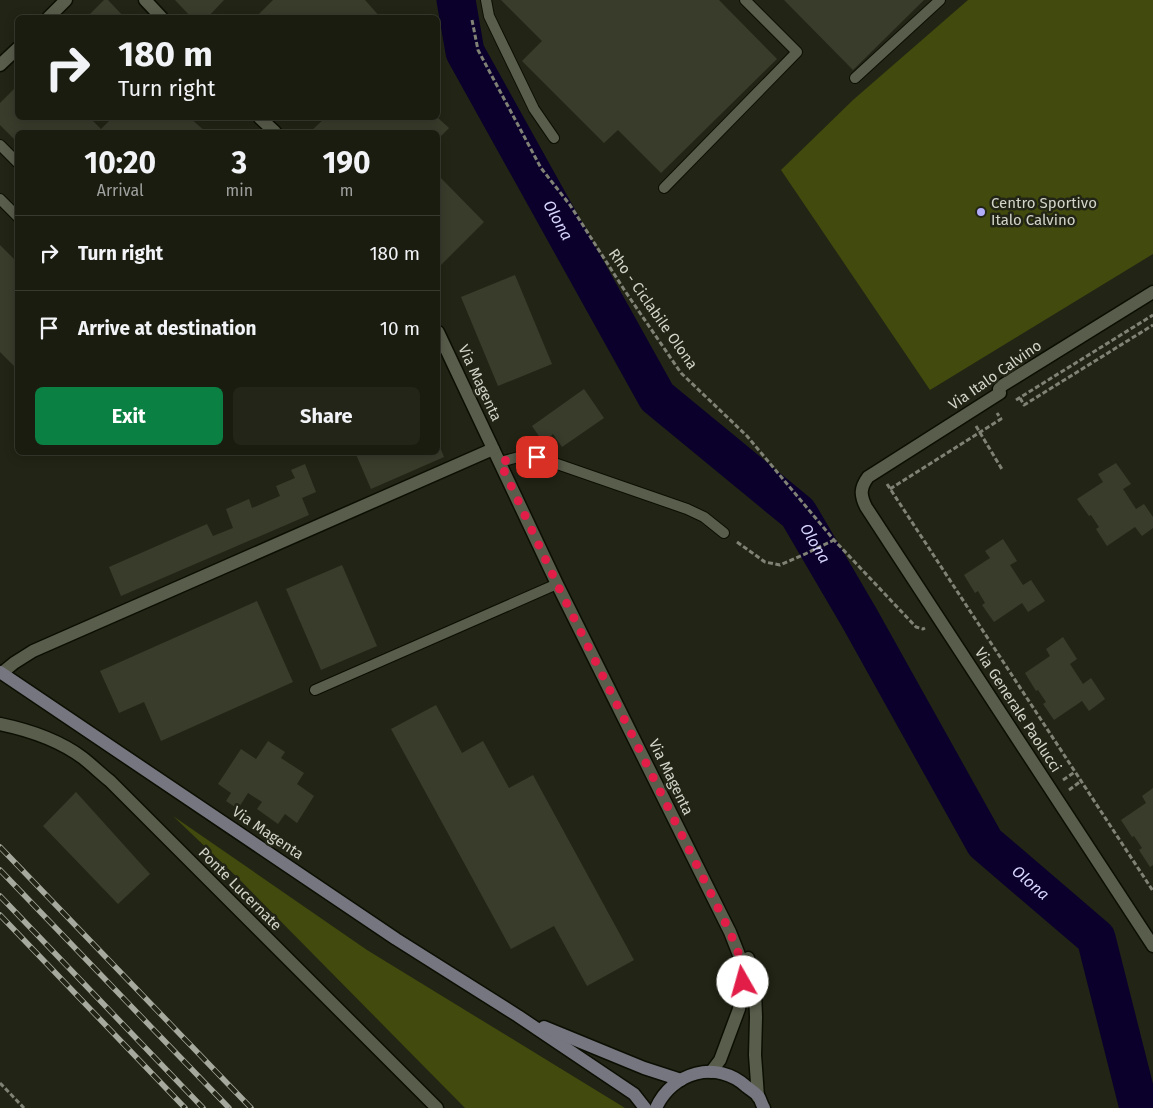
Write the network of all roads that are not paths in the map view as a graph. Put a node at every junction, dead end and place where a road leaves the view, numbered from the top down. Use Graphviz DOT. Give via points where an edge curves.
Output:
graph roads {
  1 [pos="66,0"];
  2 [pos="145,0"];
  3 [pos="486,0"];
  4 [pos="745,0"];
  5 [pos="940,0"];
  6 [pos="51,15"];
  7 [pos="159,15"];
  8 [pos="15,51"];
  9 [pos="0,65"];
  10 [pos="855,78"];
  11 [pos="262,120"];
  12 [pos="273,130"];
  13 [pos="554,138"];
  14 [pos="0,146"];
  15 [pos="15,160"];
  16 [pos="664,188"];
  17 [pos="0,199"];
  18 [pos="15,214"];
  19 [pos="1153,292"];
  20 [pos="440,336"];
  21 [pos="493,449"];
  22 [pos="500,462"];
  23 [pos="862,490"];
  24 [pos="724,533"];
  25 [pos="557,584"];
  26 [pos="1,673"];
  27 [pos="315,690"];
  28 [pos="0,724"];
  29 [pos="730,932"];
  30 [pos="1153,946"];
  31 [pos="518,1016"];
  32 [pos="710,1072"];
  33 [pos="680,1080"];
  34 [pos="761,1102"];
  35 [pos="437,1108"];
  36 [pos="645,1108"];
  37 [pos="656,1108"];
  1 -- 6 [label="street"];
  2 -- 7 [label="street"];
  3 -- 13 [label="lane" via="489,16 534,110"];
  4 -- 16 [label="lane" via="797,52"];
  5 -- 10 [label="lane"];
  8 -- 9 [label="street"];
  11 -- 12 [label="street"];
  14 -- 15 [label="lane"];
  17 -- 18 [label="lane"];
  19 -- 23 [label="street, Via Italo Calvino" via="1003,385 999,389 1000,394 868,477"];
  20 -- 21 [label="street, Via Magenta"];
  21 -- 22 [label="street, Via Magenta"];
  21 -- 26 [label="street, Via Magenta" via="33,651"];
  22 -- 24 [label="lane" via="526,455 537,457 687,509 704,517"];
  22 -- 25 [label="street, Via Magenta"];
  23 -- 30 [label="street, Via Generale Paolucci" via="866,507"];
  25 -- 27 [label="lane"];
  25 -- 29 [label="street, Via Magenta"];
  26 -- 31 [label="street, Via Magenta" via="396,939"];
  28 -- 35 [label="street, Ponte Lucernate" via="17,727 62,745 110,782"];
  29 -- 32 [label="street, Via Magenta" via="741,960 743,982 739,1009 720,1060"];
  29 -- 34 [label="street, Via Magenta" via="747,955 755,991 755,1055"];
  31 -- 33 [label="street, Via Magenta"];
  31 -- 36 [label="street, Via Magenta" via="634,1094"];
  32 -- 33 [label="street"];
  32 -- 34 [label="street" via="740,1081"];
  33 -- 37 [label="street" via="666,1091"];
}
